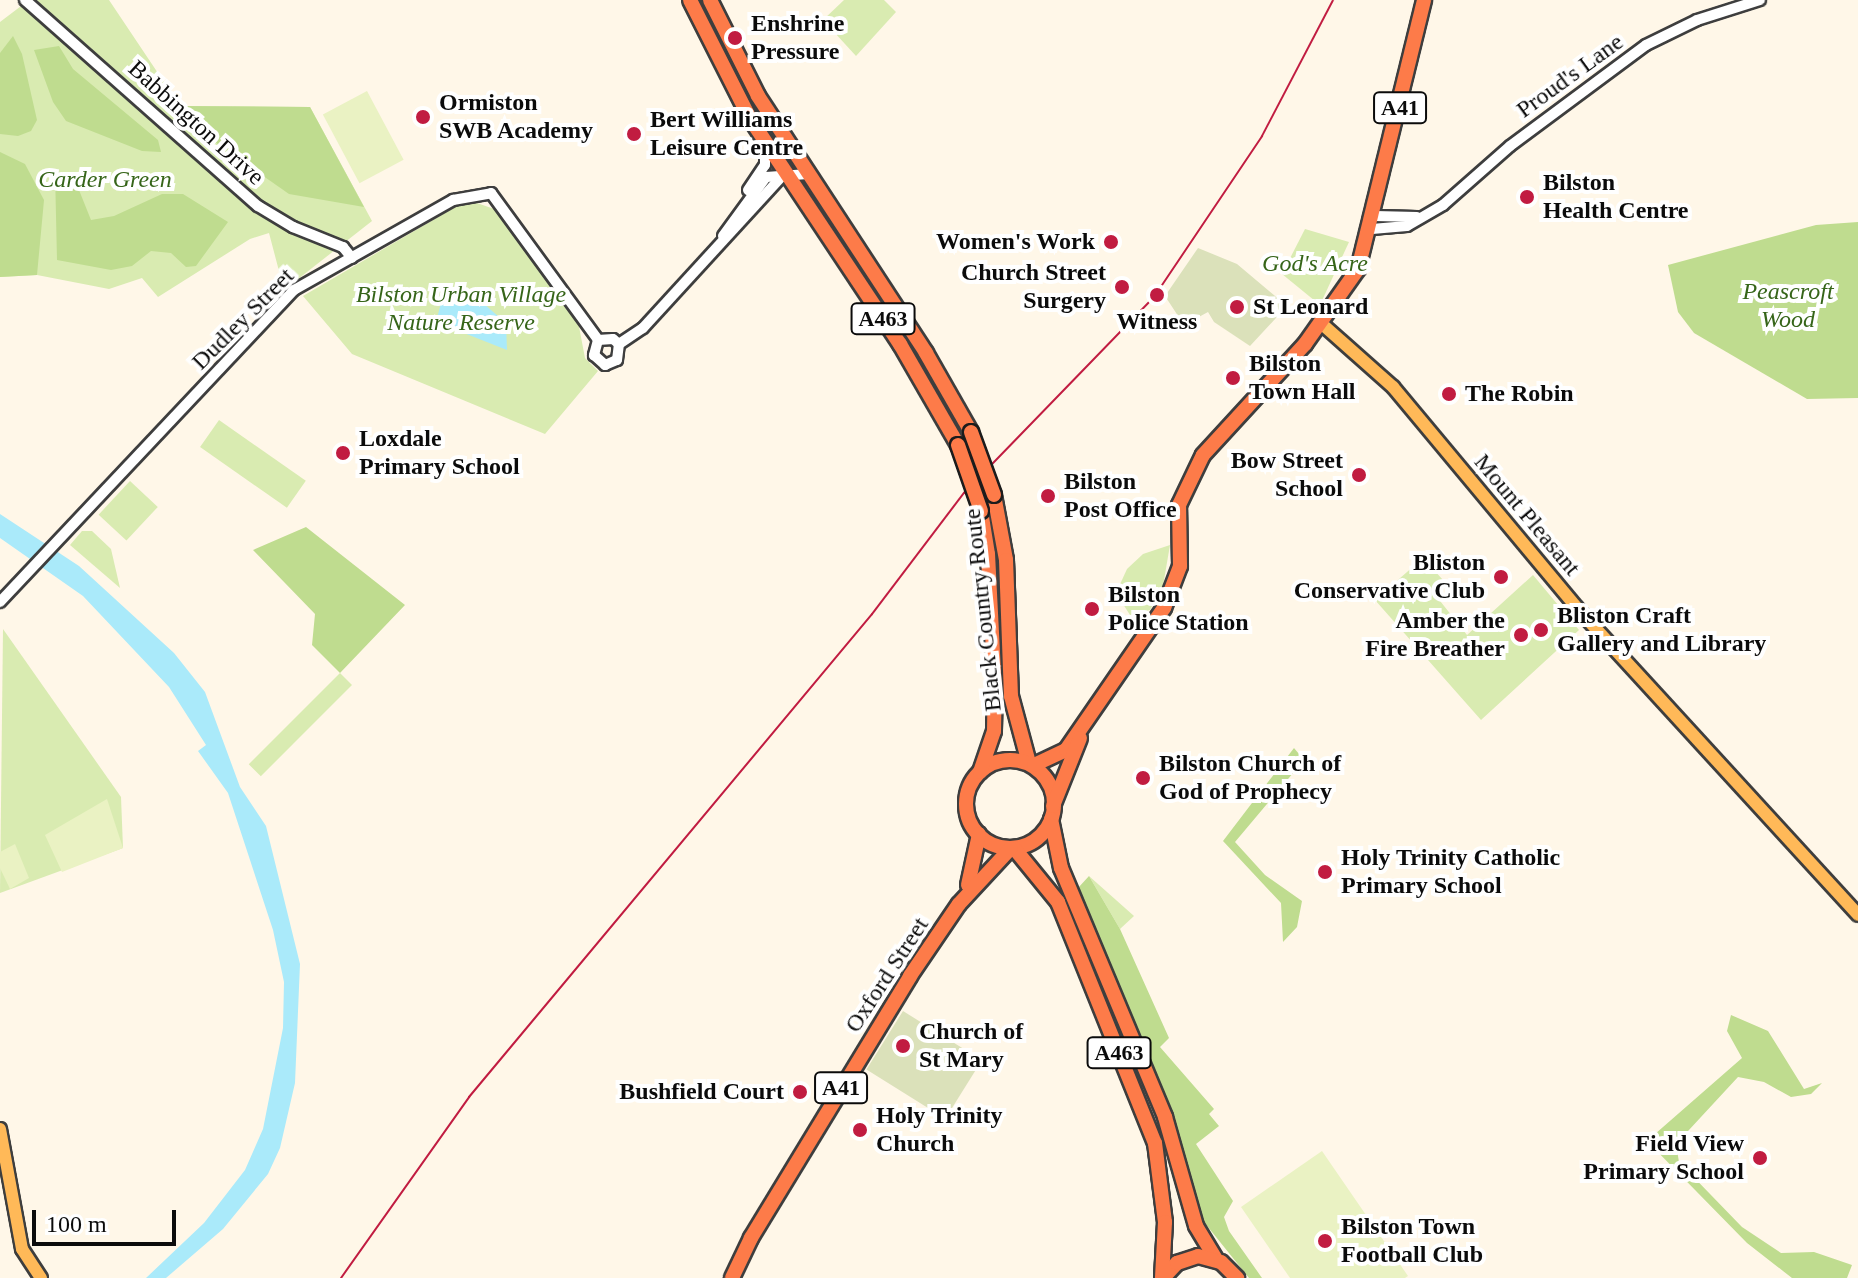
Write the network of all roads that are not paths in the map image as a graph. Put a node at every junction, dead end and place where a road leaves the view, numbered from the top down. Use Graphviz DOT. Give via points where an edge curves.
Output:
graph roads {
  1 [pos="25,0"];
  2 [pos="690,0"];
  3 [pos="710,0"];
  4 [pos="1424,0"];
  5 [pos="1760,0"];
  6 [pos="765,144"];
  7 [pos="785,173"];
  8 [pos="808,174"];
  9 [pos="1373,222"];
  10 [pos="352,258"];
  11 [pos="705,260"];
  12 [pos="1322,324"];
  13 [pos="598,340"];
  14 [pos="619,344"];
  15 [pos="0,602"];
  16 [pos="1082,730"];
  17 [pos="1031,764"];
  18 [pos="979,772"];
  19 [pos="1052,813"];
  20 [pos="979,834"];
  21 [pos="1012,848"];
  22 [pos="959,904"];
  23 [pos="1858,915"];
  24 [pos="0,1129"];
  25 [pos="1216,1259"];
  26 [pos="41,1278"];
  27 [pos="732,1278"];
  28 [pos="1162,1278"];
  29 [pos="1237,1278"];
  1 -- 10 [label="street, Babbington Drive" via="258,206 343,247"];
  2 -- 6 [label="highway, Black Country Route / A463"];
  3 -- 8 [label="highway, Black Country Route / A463" via="754,88"];
  4 -- 9 [label="highway, A41"];
  5 -- 9 [label="street, Proud's Lane" via="1697,20 1634,53 1423,216"];
  6 -- 7 [label="highway, Black Country Route / A463"];
  6 -- 11 [label="street" via="765,165"];
  7 -- 8 [label="street"];
  7 -- 11 [label="street" via="766,177"];
  7 -- 18 [label="highway, Black Country Route / A463, bridge" via="900,344 958,445 981,511 995,703 991,745"];
  8 -- 17 [label="highway, Black Country Route / A463, bridge" via="926,353 971,432 994,495 1006,560 1011,696"];
  9 -- 12 [label="highway, A41" via="1358,269"];
  10 -- 13 [label="street, Dudley Street" via="453,200 491,193"];
  10 -- 15 [label="street, Dudley Street" via="294,290"];
  11 -- 14 [label="street" via="643,328"];
  12 -- 16 [label="highway, A41" via="1210,445 1179,505 1182,549 1172,591"];
  12 -- 23 [label="main road, Mount Pleasant" via="1393,387 1577,608"];
  13 -- 14 [label="street"];
  13 -- 14 [label="street" via="594,355 605,365 617,360"];
  16 -- 17 [label="highway, A41" via="1066,750"];
  16 -- 19 [label="highway, A41"];
  17 -- 18 [label="highway" via="1006,760"];
  17 -- 19 [label="highway" via="1051,787"];
  18 -- 20 [label="highway" via="966,802"];
  19 -- 21 [label="highway" via="1030,844"];
  19 -- 25 [label="highway, A463" via="1061,868 1165,1117 1196,1226"];
  20 -- 21 [label="highway" via="995,846"];
  20 -- 22 [label="highway, Oxford Street / A41" via="974,873"];
  21 -- 22 [label="highway, Oxford Street / A41"];
  21 -- 28 [label="highway, A463" via="1058,902 1155,1143 1165,1222"];
  22 -- 27 [label="highway, Oxford Street / A41" via="815,1129"];
  24 -- 26 [label="main road" via="22,1249"];
  25 -- 28 [label="highway" via="1185,1259"];
  25 -- 29 [label="highway"];
}
